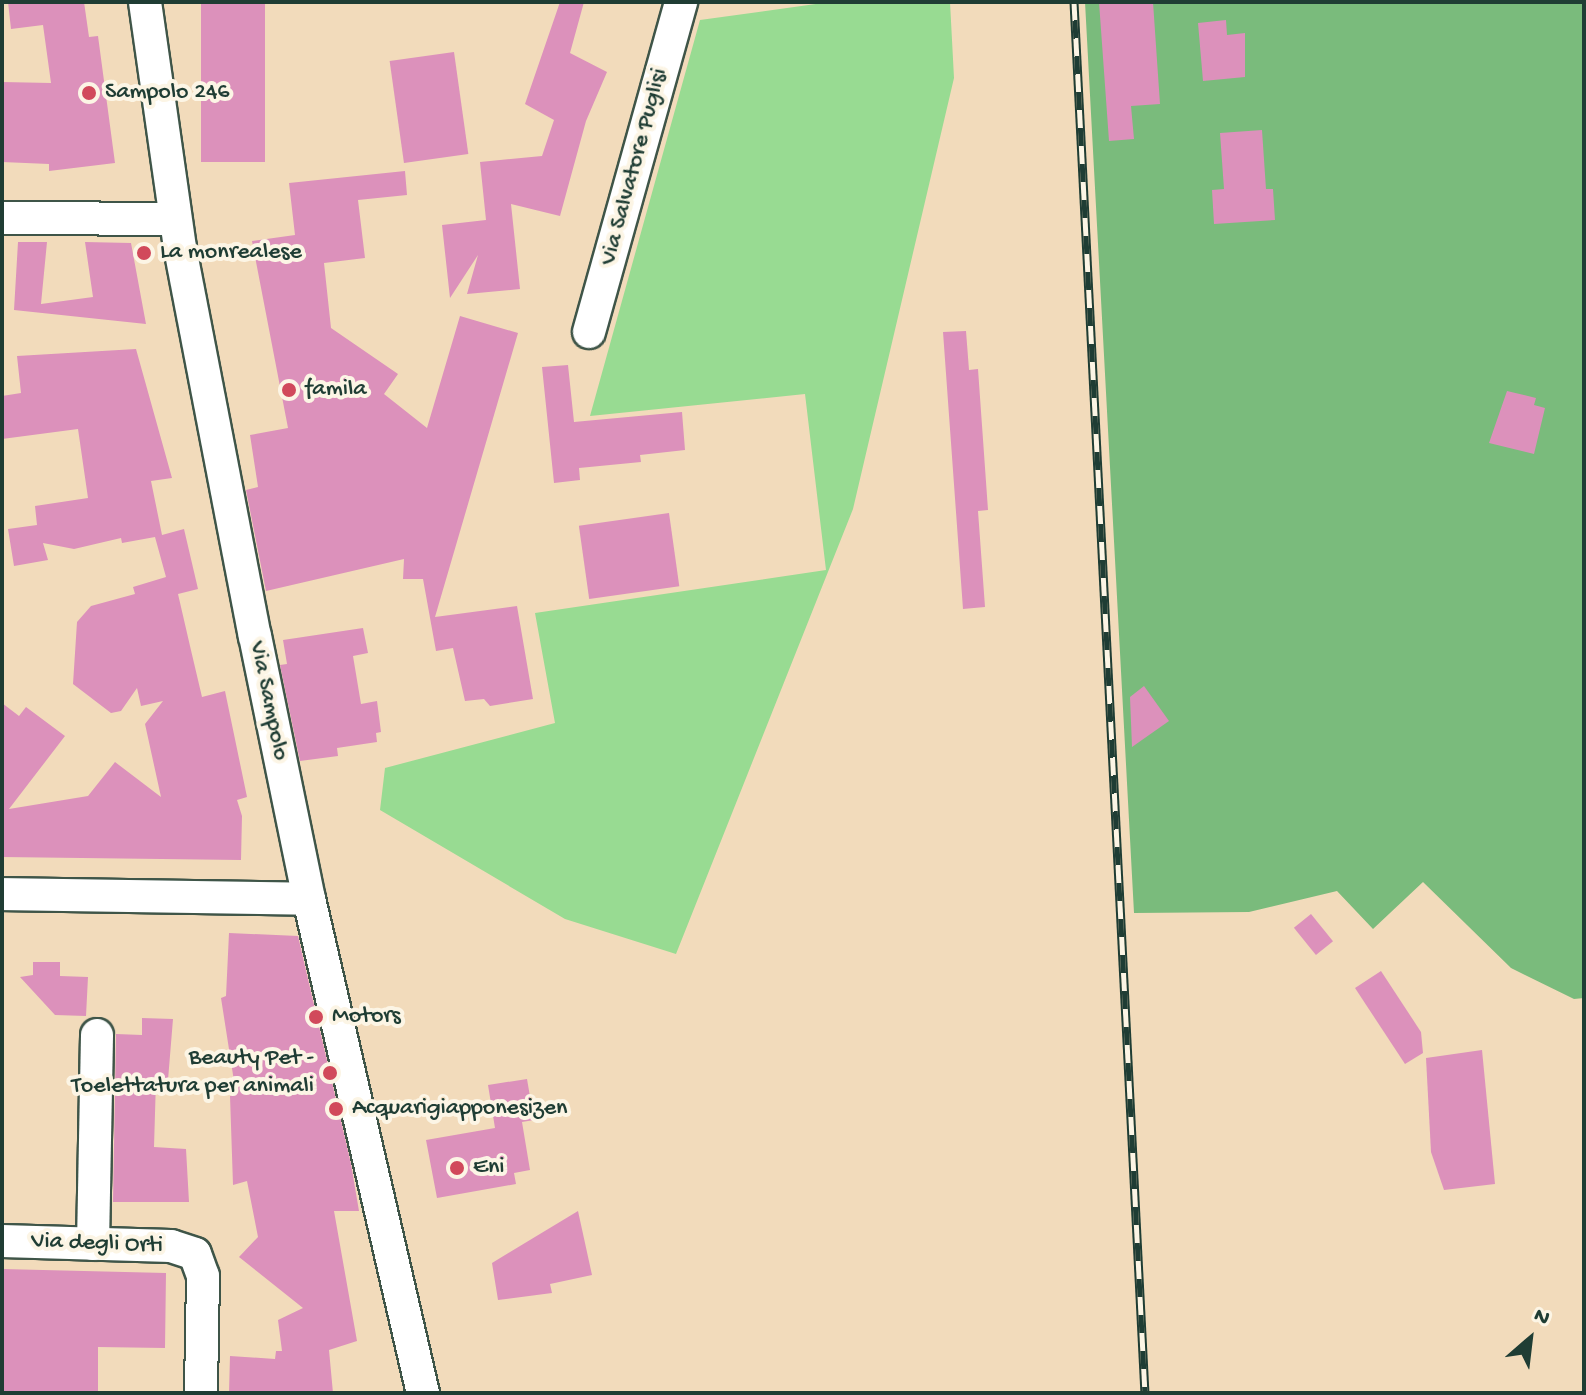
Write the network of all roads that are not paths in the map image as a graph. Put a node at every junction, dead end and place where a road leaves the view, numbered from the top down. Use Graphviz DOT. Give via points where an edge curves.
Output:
graph roads {
  1 [pos="145,2"];
  2 [pos="681,2"];
  3 [pos="2,218"];
  4 [pos="175,219"];
  5 [pos="589,332"];
  6 [pos="2,894"];
  7 [pos="309,899"];
  8 [pos="97,1035"];
  9 [pos="2,1241"];
  10 [pos="93,1244"];
  11 [pos="201,1393"];
  12 [pos="423,1393"];
  1 -- 4 [label="street, Via Sampolo"];
  2 -- 5 [label="street, Via Salvatore Puglisi"];
  3 -- 4 [label="street"];
  4 -- 7 [label="street, Via Sampolo"];
  6 -- 7 [label="street"];
  7 -- 12 [label="street, Via Sampolo"];
  8 -- 10 [label="street"];
  9 -- 10 [label="street, Via degli Orti"];
  10 -- 11 [label="street, Via degli Orti" via="171,1246 195,1254 203,1276"];
}
